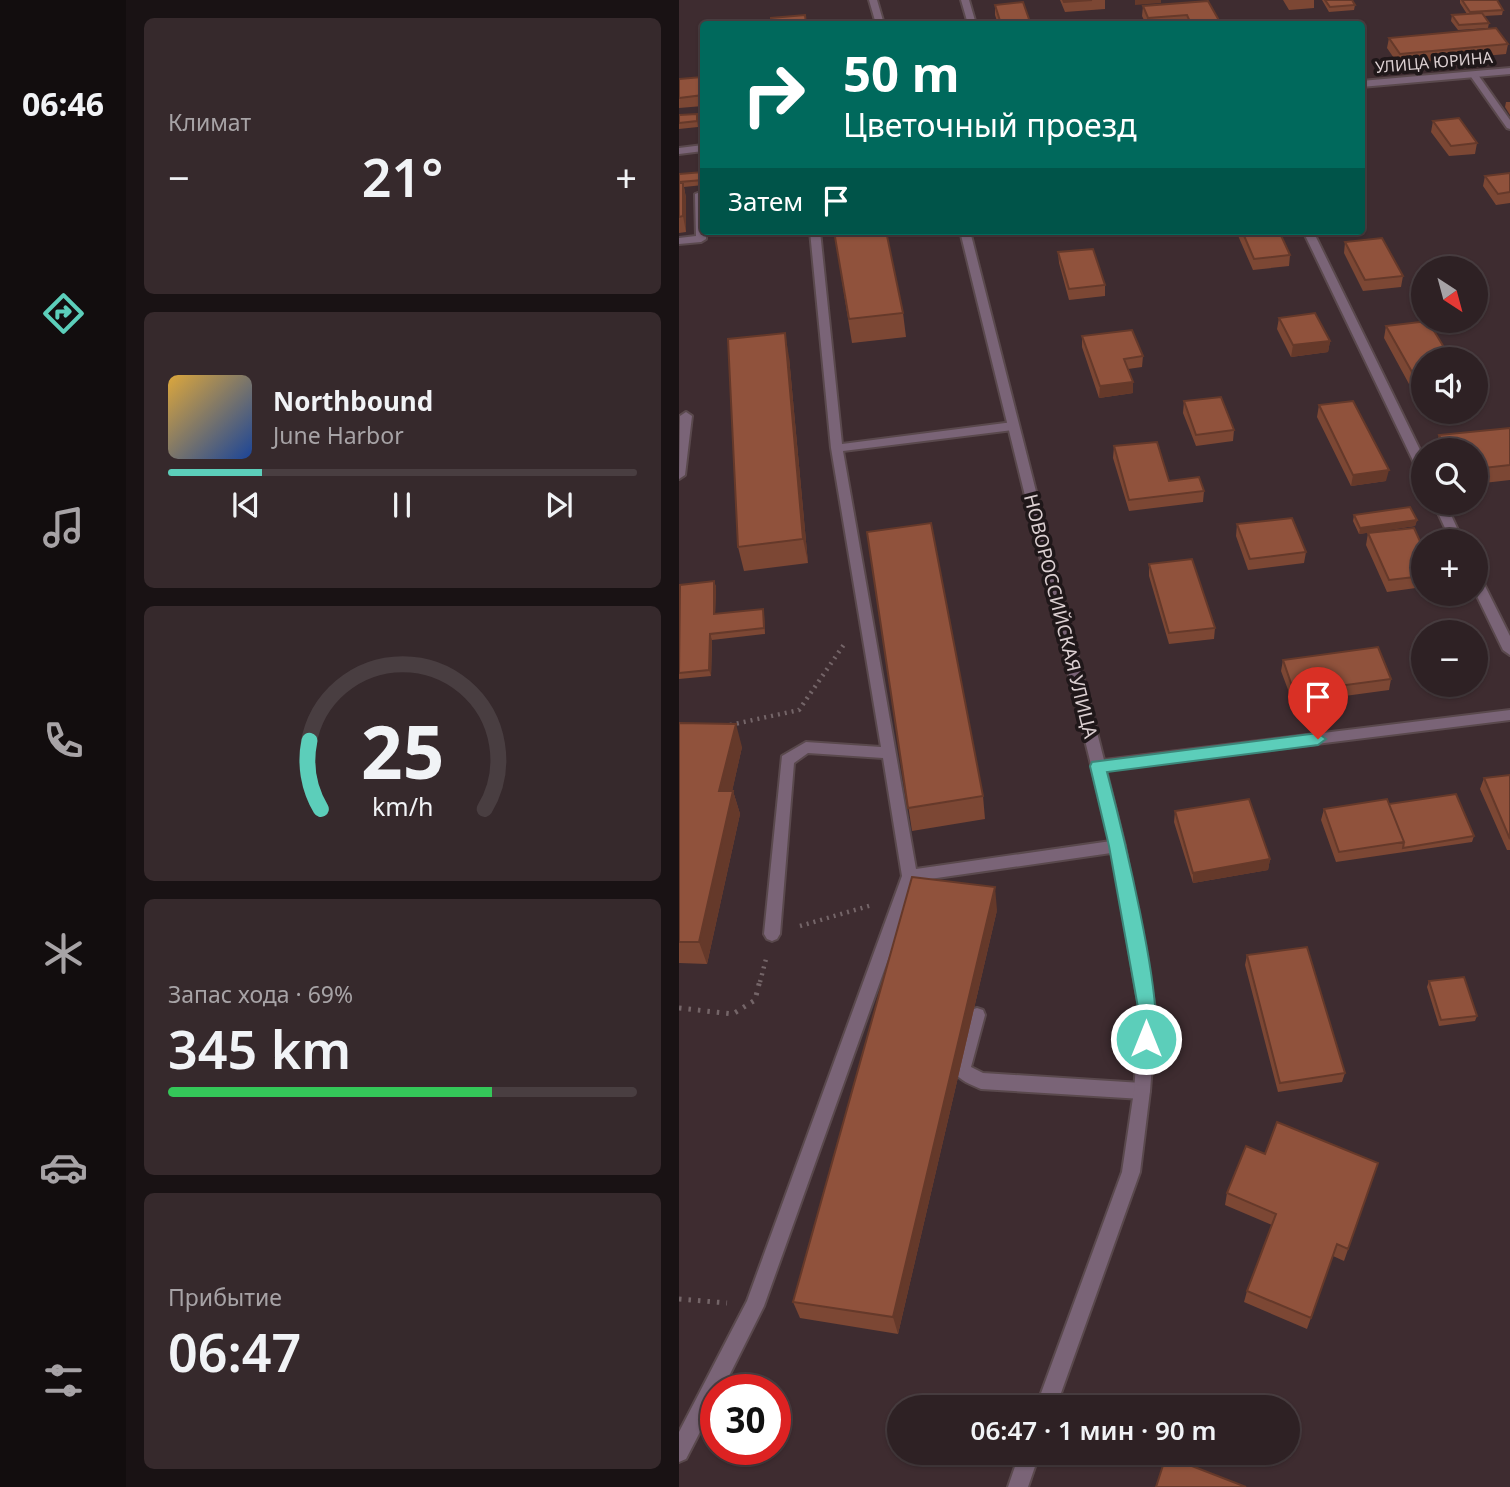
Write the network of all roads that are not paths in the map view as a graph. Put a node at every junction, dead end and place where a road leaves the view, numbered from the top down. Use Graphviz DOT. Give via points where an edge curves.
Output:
graph roads {
  1 [pos="873,0"];
  2 [pos="965,0"];
  3 [pos="879,21"];
  4 [pos="971,21"];
  5 [pos="1510,71"];
  6 [pos="1473,74"];
  7 [pos="1365,84"];
  8 [pos="1510,126"];
  9 [pos="700,148"];
  10 [pos="679,151"];
  11 [pos="701,235"];
  12 [pos="815,235"];
  13 [pos="966,235"];
  14 [pos="1310,235"];
  15 [pos="679,241"];
  16 [pos="686,416"];
  17 [pos="1013,426"];
  18 [pos="1411,444"];
  19 [pos="837,448"];
  20 [pos="679,475"];
  21 [pos="1488,605"];
  22 [pos="1510,650"];
  23 [pos="1510,715"];
  24 [pos="889,753"];
  25 [pos="1098,766"];
  26 [pos="1118,846"];
  27 [pos="910,876"];
  28 [pos="772,934"];
  29 [pos="977,1015"];
  30 [pos="1142,1091"];
  31 [pos="1050,1395"];
  32 [pos="679,1452"];
  33 [pos="1026,1465"];
  34 [pos="1018,1487"];
  1 -- 3 [label="street"];
  2 -- 4 [label="street"];
  5 -- 6 [label="street, УЛИЦА ЮРИНА"];
  6 -- 7 [label="street, УЛИЦА ЮРИНА"];
  6 -- 8 [label="street"];
  9 -- 10 [label="street"];
  11 -- 15 [label="street" via="701,239"];
  12 -- 19 [label="street"];
  13 -- 17 [label="street, НОВОРОССИЙСКАЯ УЛИЦА"];
  14 -- 18 [label="street"];
  16 -- 20 [label="street"];
  17 -- 19 [label="street"];
  17 -- 25 [label="street, НОВОРОССИЙСКАЯ УЛИЦА"];
  19 -- 24 [label="street"];
  21 -- 22 [label="street"];
  23 -- 25 [label="street"];
  24 -- 27 [label="street"];
  24 -- 28 [label="street" via="806,747 787,760"];
  25 -- 26 [label="street, НОВОРОССИЙСКАЯ УЛИЦА"];
  26 -- 27 [label="street"];
  26 -- 30 [label="street, НОВОРОССИЙСКАЯ УЛИЦА" via="1148,1013"];
  27 -- 32 [label="street" via="755,1306"];
  29 -- 30 [label="street" via="962,1071 981,1081"];
  30 -- 31 [label="street, НОВОРОССИЙСКАЯ УЛИЦА" via="1131,1172"];
  33 -- 34 [label="street"];
}
